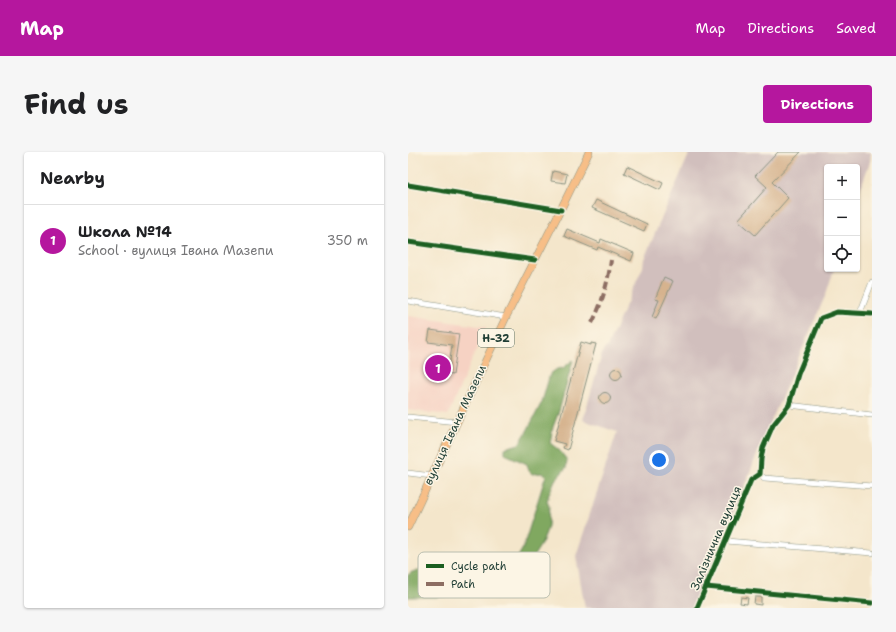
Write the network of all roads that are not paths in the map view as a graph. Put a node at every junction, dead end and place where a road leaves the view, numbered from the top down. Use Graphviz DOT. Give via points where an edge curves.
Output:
graph roads {
  1 [pos="589,152"];
  2 [pos="408,185"];
  3 [pos="561,210"];
  4 [pos="408,242"];
  5 [pos="535,260"];
  6 [pos="872,282"];
  7 [pos="408,301"];
  8 [pos="860,313"];
  9 [pos="872,314"];
  10 [pos="506,317"];
  11 [pos="789,405"];
  12 [pos="872,415"];
  13 [pos="408,417"];
  14 [pos="457,422"];
  15 [pos="408,473"];
  16 [pos="760,474"];
  17 [pos="432,476"];
  18 [pos="872,486"];
  19 [pos="408,527"];
  20 [pos="726,541"];
  21 [pos="872,553"];
  22 [pos="706,587"];
  23 [pos="872,603"];
  24 [pos="697,608"];
  1 -- 3 [label="main road, вулиця Івана Мазепи / Н-32"];
  2 -- 3 [label="street"];
  3 -- 5 [label="main road, вулиця Івана Мазепи / Н-32"];
  4 -- 5 [label="street"];
  5 -- 10 [label="main road, вулиця Івана Мазепи / Н-32"];
  6 -- 8 [label="street"];
  7 -- 10 [label="street"];
  8 -- 9 [label="street"];
  8 -- 11 [label="street" via="837,312 821,318 798,374"];
  10 -- 14 [label="main road, вулиця Івана Мазепи / Н-32"];
  11 -- 12 [label="street"];
  11 -- 16 [label="street" via="773,424 760,459"];
  13 -- 14 [label="street"];
  14 -- 17 [label="main road, вулиця Івана Мазепи / Н-32"];
  15 -- 17 [label="street"];
  16 -- 18 [label="street" via="764,478"];
  16 -- 20 [label="street, Залізнична вулиця" via="751,480"];
  17 -- 19 [label="main road, вулиця Івана Мазепи / Н-32"];
  20 -- 21 [label="street"];
  20 -- 22 [label="street, Залізнична вулиця"];
  22 -- 23 [label="street"];
  22 -- 24 [label="street, Залізнична вулиця"];
}
